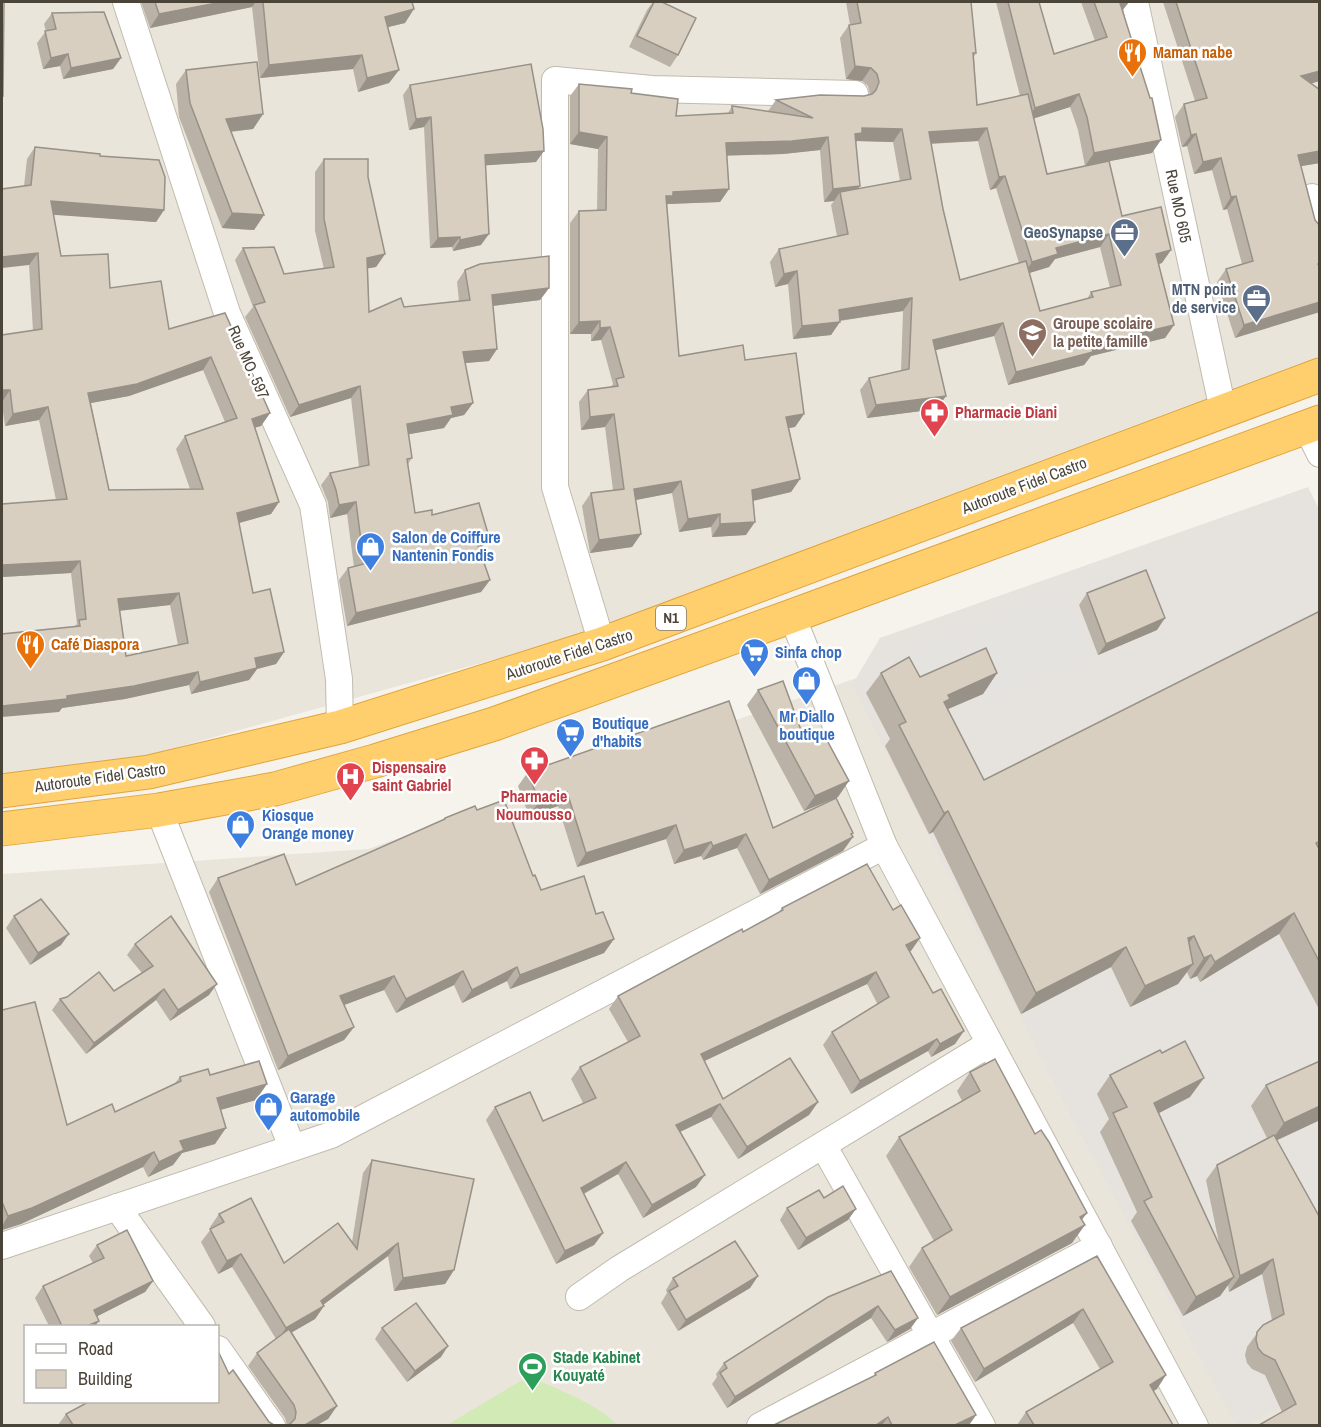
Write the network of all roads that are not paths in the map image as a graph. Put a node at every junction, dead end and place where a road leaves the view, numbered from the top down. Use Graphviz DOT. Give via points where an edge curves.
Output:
graph roads {
  1 [pos="126,2"];
  2 [pos="1135,2"];
  3 [pos="855,94"];
  4 [pos="1312,197"];
  5 [pos="1320,228"];
  6 [pos="1320,375"];
  7 [pos="1223,410"];
  8 [pos="1315,434"];
  9 [pos="792,616"];
  10 [pos="602,644"];
  11 [pos="340,727"];
  12 [pos="2,790"];
  13 [pos="159,810"];
  14 [pos="2,829"];
  15 [pos="884,846"];
  16 [pos="990,1044"];
  17 [pos="823,1146"];
  18 [pos="292,1147"];
  19 [pos="117,1207"];
  20 [pos="2,1246"];
  21 [pos="1099,1246"];
  22 [pos="579,1297"];
  23 [pos="200,1325"];
  24 [pos="930,1334"];
  25 [pos="219,1350"];
  26 [pos="272,1425"];
  27 [pos="760,1425"];
  28 [pos="982,1425"];
  29 [pos="1195,1425"];
  1 -- 11 [label="street, Rue MO. 597" via="227,313 313,505 339,679"];
  2 -- 7 [label="street, Rue MO 605"];
  3 -- 10 [label="street" via="664,89 555,80 555,487"];
  4 -- 5 [label="street"];
  6 -- 7 [label="highway, Autoroute Fidel Castro / N1"];
  7 -- 10 [label="highway, Autoroute Fidel Castro / N1"];
  8 -- 9 [label="highway, N1"];
  9 -- 13 [label="highway, N1" via="494,724 375,761 275,789"];
  9 -- 15 [label="street"];
  10 -- 11 [label="highway, Autoroute Fidel Castro / N1"];
  11 -- 12 [label="highway, Autoroute Fidel Castro / N1" via="149,772"];
  13 -- 14 [label="highway, N1"];
  13 -- 18 [label="street"];
  15 -- 16 [label="street"];
  15 -- 18 [label="street" via="331,1135"];
  16 -- 17 [label="street"];
  16 -- 21 [label="street"];
  17 -- 22 [label="street"];
  17 -- 24 [label="street"];
  18 -- 19 [label="street"];
  19 -- 20 [label="street"];
  19 -- 23 [label="street"];
  21 -- 24 [label="street"];
  21 -- 29 [label="street"];
  24 -- 27 [label="street"];
  24 -- 28 [label="street"];
  25 -- 26 [label="street"];
}
